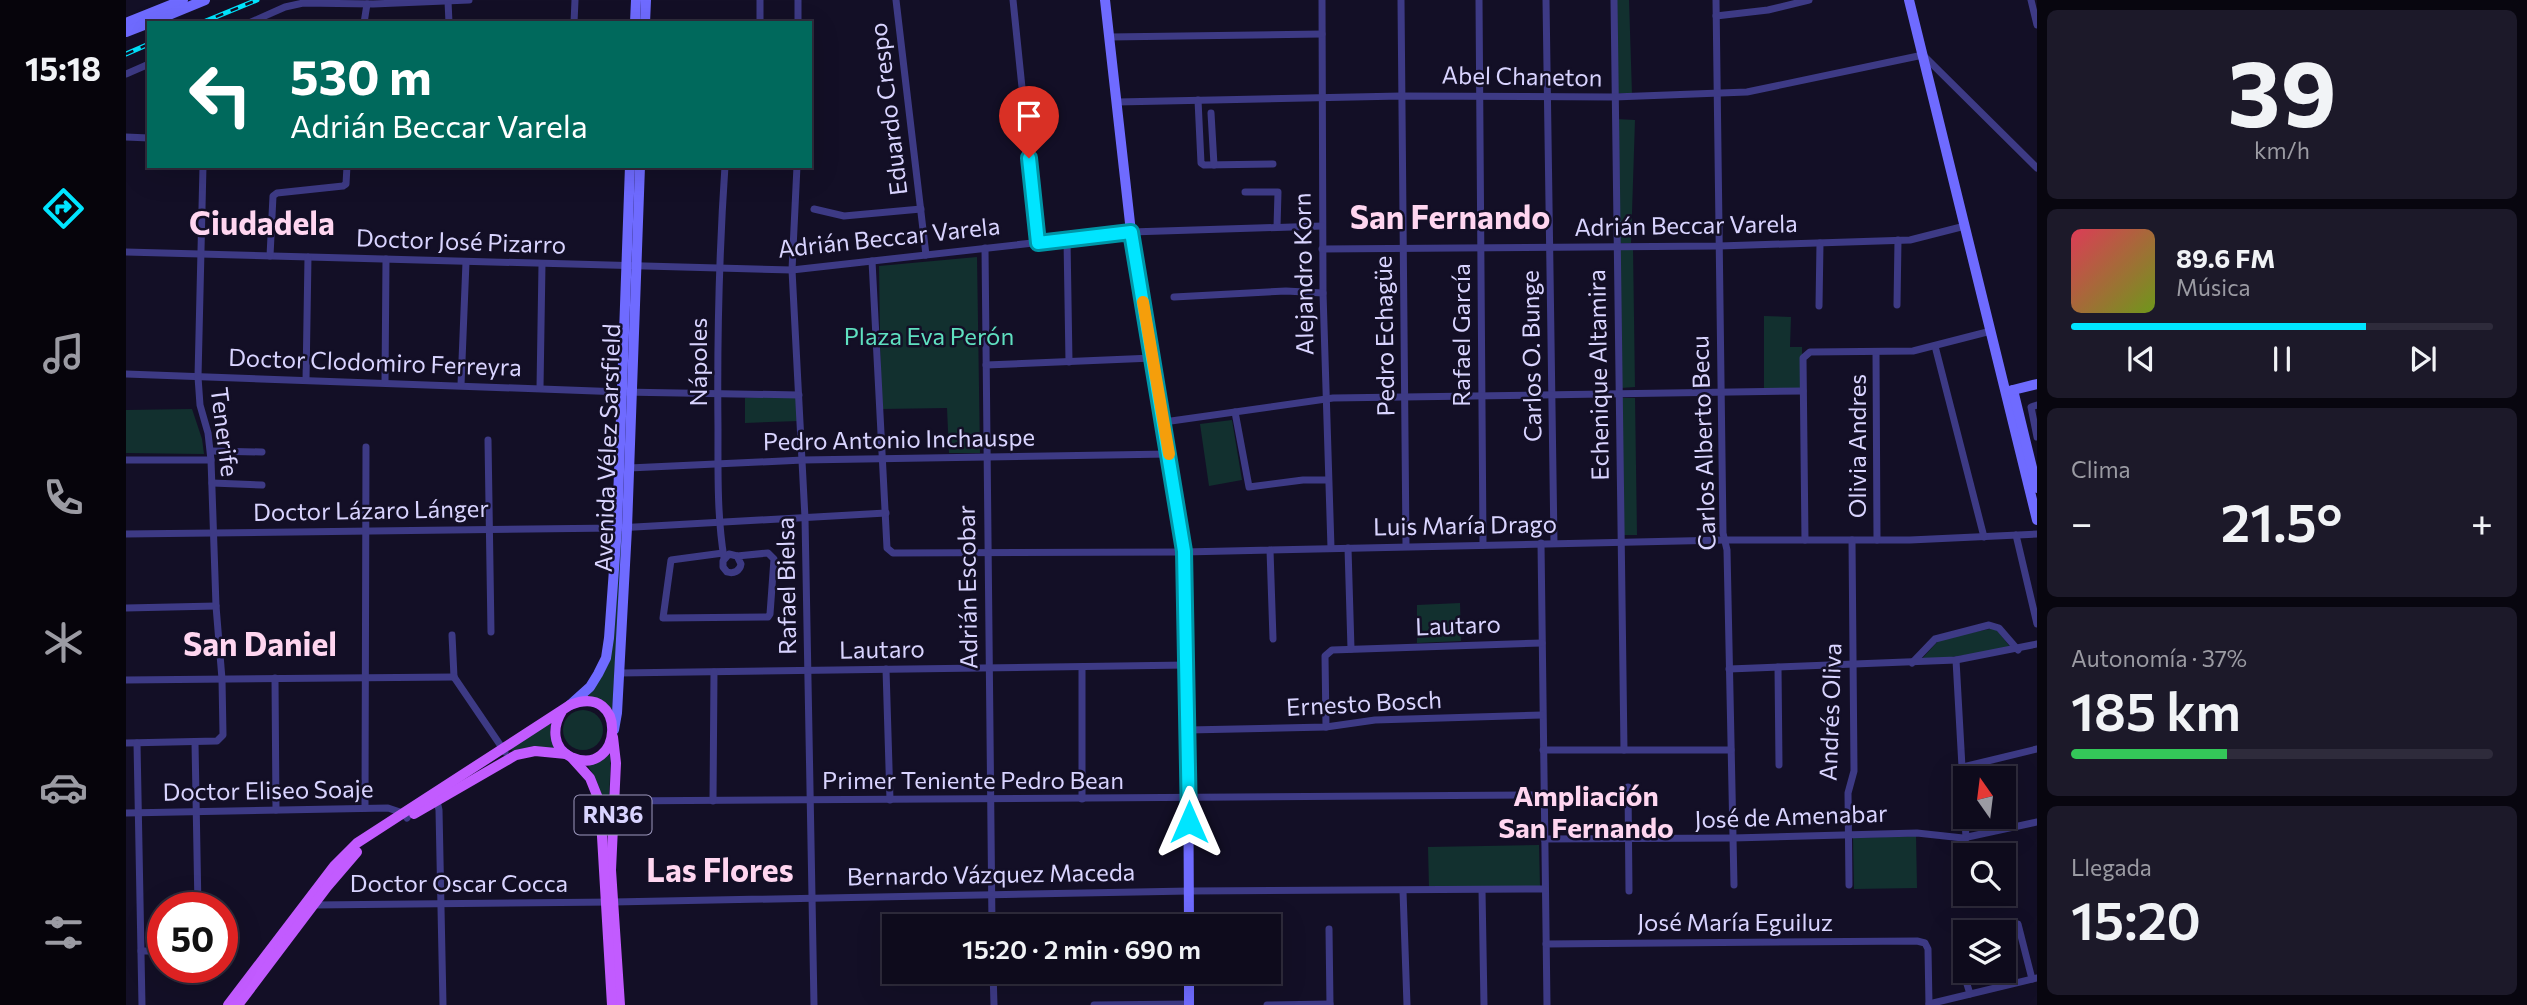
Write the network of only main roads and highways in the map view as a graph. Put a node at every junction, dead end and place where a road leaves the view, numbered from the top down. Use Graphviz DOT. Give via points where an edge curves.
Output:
graph roads {
  1 [pos="183,0"];
  2 [pos="205,0"];
  3 [pos="636,0"];
  4 [pos="646,0"];
  5 [pos="1105,0"];
  6 [pos="1909,0"];
  7 [pos="154,21"];
  8 [pos="635,21"];
  9 [pos="645,21"];
  10 [pos="126,23"];
  11 [pos="147,24"];
  12 [pos="126,32"];
  13 [pos="630,168"];
  14 [pos="640,168"];
  15 [pos="631,266"];
  16 [pos="2037,384"];
  17 [pos="2009,391"];
  18 [pos="627,392"];
  19 [pos="2037,488"];
  20 [pos="2037,520"];
  21 [pos="622,528"];
  22 [pos="566,708"];
  23 [pos="614,734"];
  24 [pos="568,755"];
  25 [pos="405,816"];
  26 [pos="609,902"];
  27 [pos="1189,914"];
  28 [pos="1189,984"];
  29 [pos="1189,1004"];
  30 [pos="228,1005"];
  31 [pos="238,1005"];
  32 [pos="612,1005"];
  33 [pos="620,1005"];
  1 -- 10 [label="main road"];
  2 -- 7 [label="main road"];
  3 -- 8 [label="main road"];
  4 -- 9 [label="main road"];
  5 -- 27 [label="main road" via="1131,232 1184,551"];
  6 -- 17 [label="main road"];
  11 -- 12 [label="main road"];
  13 -- 15 [label="main road, Avenida Vélez Sarsfield / RN36"];
  14 -- 15 [label="main road, Avenida Vélez Sarsfield / RN36"];
  15 -- 18 [label="main road, Avenida Vélez Sarsfield / RN36"];
  16 -- 17 [label="main road"];
  17 -- 19 [label="main road"];
  17 -- 20 [label="main road"];
  18 -- 21 [label="main road, Avenida Vélez Sarsfield / RN36"];
  18 -- 21 [label="main road, Avenida Vélez Sarsfield / RN36" via="629,468"];
  21 -- 22 [label="main road, Avenida Vélez Sarsfield / RN36" via="606,658 590,687"];
  21 -- 23 [label="main road, Avenida Vélez Sarsfield / RN36"];
  22 -- 23 [label="main road" via="583,701 597,704 608,713"];
  22 -- 24 [label="main road, RN36" via="556,721 555,735"];
  22 -- 25 [label="main road"];
  23 -- 24 [label="main road, RN36" via="599,756 582,760"];
  23 -- 26 [label="main road, Avenida Vélez Sarsfield / RN36"];
  24 -- 25 [label="main road" via="535,751 513,756"];
  24 -- 26 [label="main road, Avenida Vélez Sarsfield / RN36" via="590,778 599,798"];
  25 -- 30 [label="main road" via="357,843 334,866"];
  25 -- 31 [label="main road" via="364,845"];
  26 -- 32 [label="main road, Avenida Vélez Sarsfield / RN36"];
  26 -- 33 [label="main road, Avenida Vélez Sarsfield / RN36"];
  28 -- 29 [label="main road"];
}
